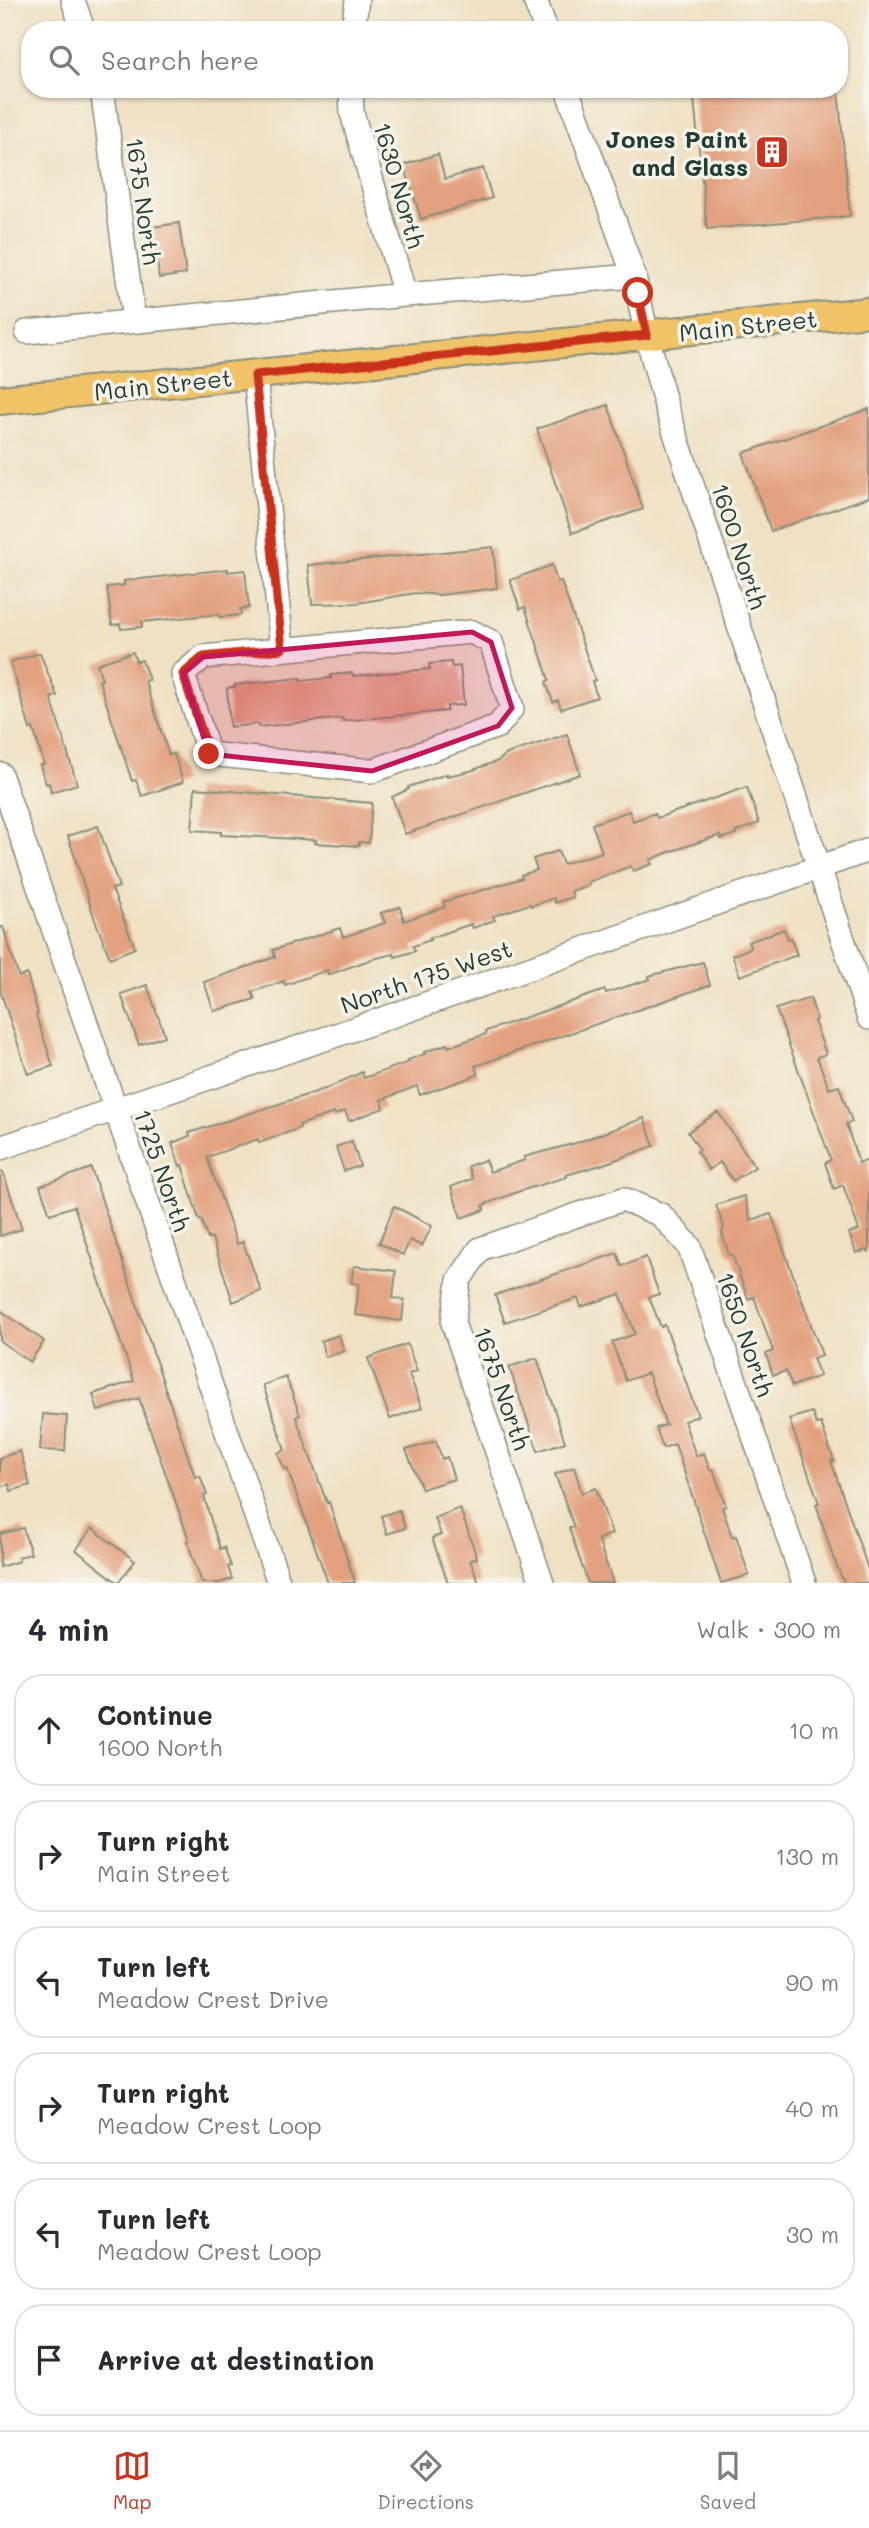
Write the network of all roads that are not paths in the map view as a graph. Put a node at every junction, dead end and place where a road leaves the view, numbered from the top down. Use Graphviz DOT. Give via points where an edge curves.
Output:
graph roads {
  1 [pos="73,0"];
  2 [pos="357,0"];
  3 [pos="536,0"];
  4 [pos="80,21"];
  5 [pos="354,21"];
  6 [pos="543,21"];
  7 [pos="103,98"];
  8 [pos="351,98"];
  9 [pos="570,98"];
  10 [pos="634,276"];
  11 [pos="405,295"];
  12 [pos="869,312"];
  13 [pos="134,321"];
  14 [pos="27,332"];
  15 [pos="647,335"];
  16 [pos="255,375"];
  17 [pos="0,400"];
  18 [pos="282,649"];
  19 [pos="0,774"];
  20 [pos="869,850"];
  21 [pos="817,866"];
  22 [pos="869,1018"];
  23 [pos="114,1110"];
  24 [pos="0,1148"];
  25 [pos="556,1221"];
  26 [pos="279,1583"];
  27 [pos="542,1583"];
  28 [pos="804,1583"];
  1 -- 4 [label="street"];
  2 -- 5 [label="street"];
  3 -- 6 [label="street"];
  7 -- 13 [label="street, 1675 North"];
  8 -- 11 [label="street, 1630 North"];
  9 -- 10 [label="street, 1600 North"];
  10 -- 11 [label="street"];
  10 -- 15 [label="street, 1600 North"];
  11 -- 13 [label="street"];
  12 -- 15 [label="main road, Main Street"];
  13 -- 14 [label="street"];
  15 -- 16 [label="main road, Main Street"];
  15 -- 21 [label="street, 1600 North" via="666,406"];
  16 -- 17 [label="main road, Main Street"];
  16 -- 18 [label="street"];
  18 -- 18 [label="street" via="203,657 183,674 209,754 372,771 498,726 512,708 491,642 472,632"];
  19 -- 23 [label="street, 1725 North"];
  20 -- 21 [label="street, North 175 West"];
  21 -- 22 [label="street, 1600 North"];
  21 -- 23 [label="street, North 175 West"];
  23 -- 24 [label="street, North 175 West"];
  23 -- 26 [label="street, 1725 North"];
  25 -- 27 [label="street, 1675 North" via="480,1249 459,1280 453,1323"];
  25 -- 28 [label="street, 1650 North" via="623,1199 661,1215 688,1246"];
}
